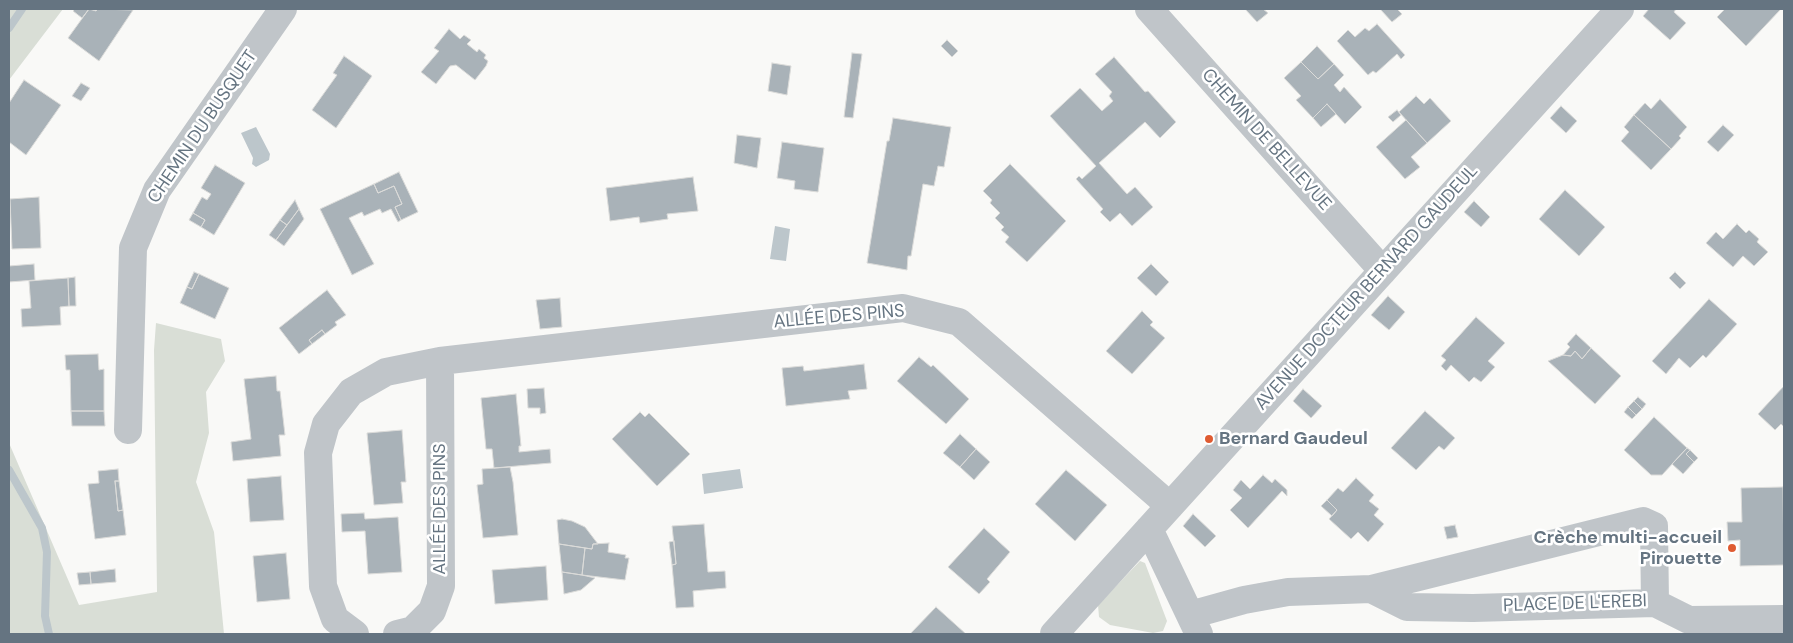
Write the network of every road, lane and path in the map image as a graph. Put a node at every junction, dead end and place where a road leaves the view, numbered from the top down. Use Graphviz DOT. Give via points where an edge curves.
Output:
graph roads {
  1 [pos="283,9"];
  2 [pos="1149,9"];
  3 [pos="1620,9"];
  4 [pos="1383,271"];
  5 [pos="440,361"];
  6 [pos="128,430"];
  7 [pos="1170,506"];
  8 [pos="1149,529"];
  9 [pos="1371,589"];
  10 [pos="1655,603"];
  11 [pos="1784,618"];
  12 [pos="1194,625"];
  13 [pos="355,634"];
  14 [pos="396,634"];
  15 [pos="1054,634"];
  1 -- 6 [label="street, CHEMIN DU BUSQUET" via="157,190 132,248"];
  2 -- 4 [label="street, CHEMIN DE BELLEVUE"];
  3 -- 4 [label="street, AVENUE DOCTEUR BERNARD GAUDEUL"];
  4 -- 7 [label="street, AVENUE DOCTEUR BERNARD GAUDEUL"];
  5 -- 7 [label="street, ALLÉE DES PINS" via="903,308 959,322"];
  5 -- 13 [label="street, ALLÉE DES PINS" via="386,372 351,392 326,424 318,453 323,586 335,619"];
  5 -- 14 [label="street, ALLÉE DES PINS" via="440,586 432,611 413,630"];
  7 -- 8 [label="street, AVENUE DOCTEUR BERNARD GAUDEUL"];
  8 -- 12 [label="street"];
  8 -- 15 [label="street, AVENUE DOCTEUR BERNARD GAUDEUL"];
  9 -- 10 [label="street, PLACE DE L'EREBI" via="1407,607"];
  9 -- 10 [label="street, PLACE DE L'EREBI" via="1643,521 1654,526"];
  9 -- 12 [label="street, PLACE DE L'EREBI" via="1288,592 1244,600"];
  10 -- 11 [label="street" via="1689,620"];
}
